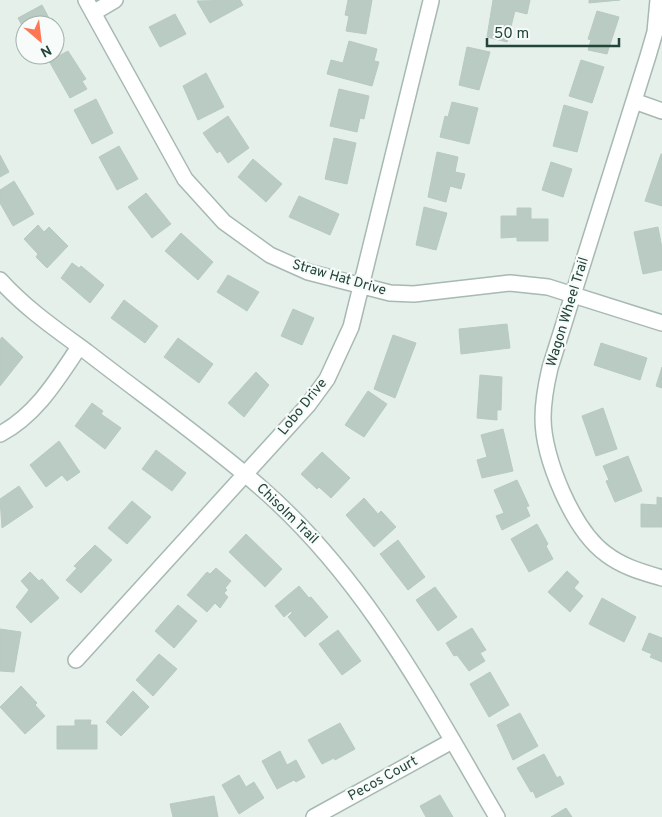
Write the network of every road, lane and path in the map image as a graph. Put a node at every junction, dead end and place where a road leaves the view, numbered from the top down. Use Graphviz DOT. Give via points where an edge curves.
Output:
graph roads {
  1 [pos="115,0"];
  2 [pos="658,0"];
  3 [pos="431,1"];
  4 [pos="89,7"];
  5 [pos="634,101"];
  6 [pos="662,111"];
  7 [pos="0,280"];
  8 [pos="362,287"];
  9 [pos="573,295"];
  10 [pos="662,323"];
  11 [pos="79,347"];
  12 [pos="0,434"];
  13 [pos="244,473"];
  14 [pos="662,578"];
  15 [pos="76,660"];
  16 [pos="452,741"];
  17 [pos="314,817"];
  18 [pos="497,817"];
  1 -- 4 [label="street"];
  2 -- 5 [label="street, Wagon Wheel Trail" via="655,32"];
  3 -- 8 [label="street, Lobo Drive"];
  4 -- 8 [label="street, Straw Hat Drive" via="176,166 218,217 243,238 285,263"];
  5 -- 6 [label="street"];
  5 -- 9 [label="street, Wagon Wheel Trail"];
  7 -- 11 [label="street, Chisolm Trail"];
  8 -- 9 [label="street, Straw Hat Drive" via="386,293 414,294 524,282"];
  8 -- 13 [label="street, Lobo Drive" via="348,335 322,386 258,462"];
  9 -- 10 [label="street, Straw Hat Drive"];
  9 -- 14 [label="street, Wagon Wheel Trail" via="544,394 544,427 550,459 573,514 592,542 625,566"];
  11 -- 12 [label="street" via="44,398 27,416"];
  11 -- 13 [label="street, Chisolm Trail"];
  13 -- 15 [label="street, Lobo Drive"];
  13 -- 16 [label="street, Chisolm Trail" via="310,535 353,584 392,638"];
  16 -- 17 [label="street, Pecos Court"];
  16 -- 18 [label="street, Chisolm Trail"];
}
